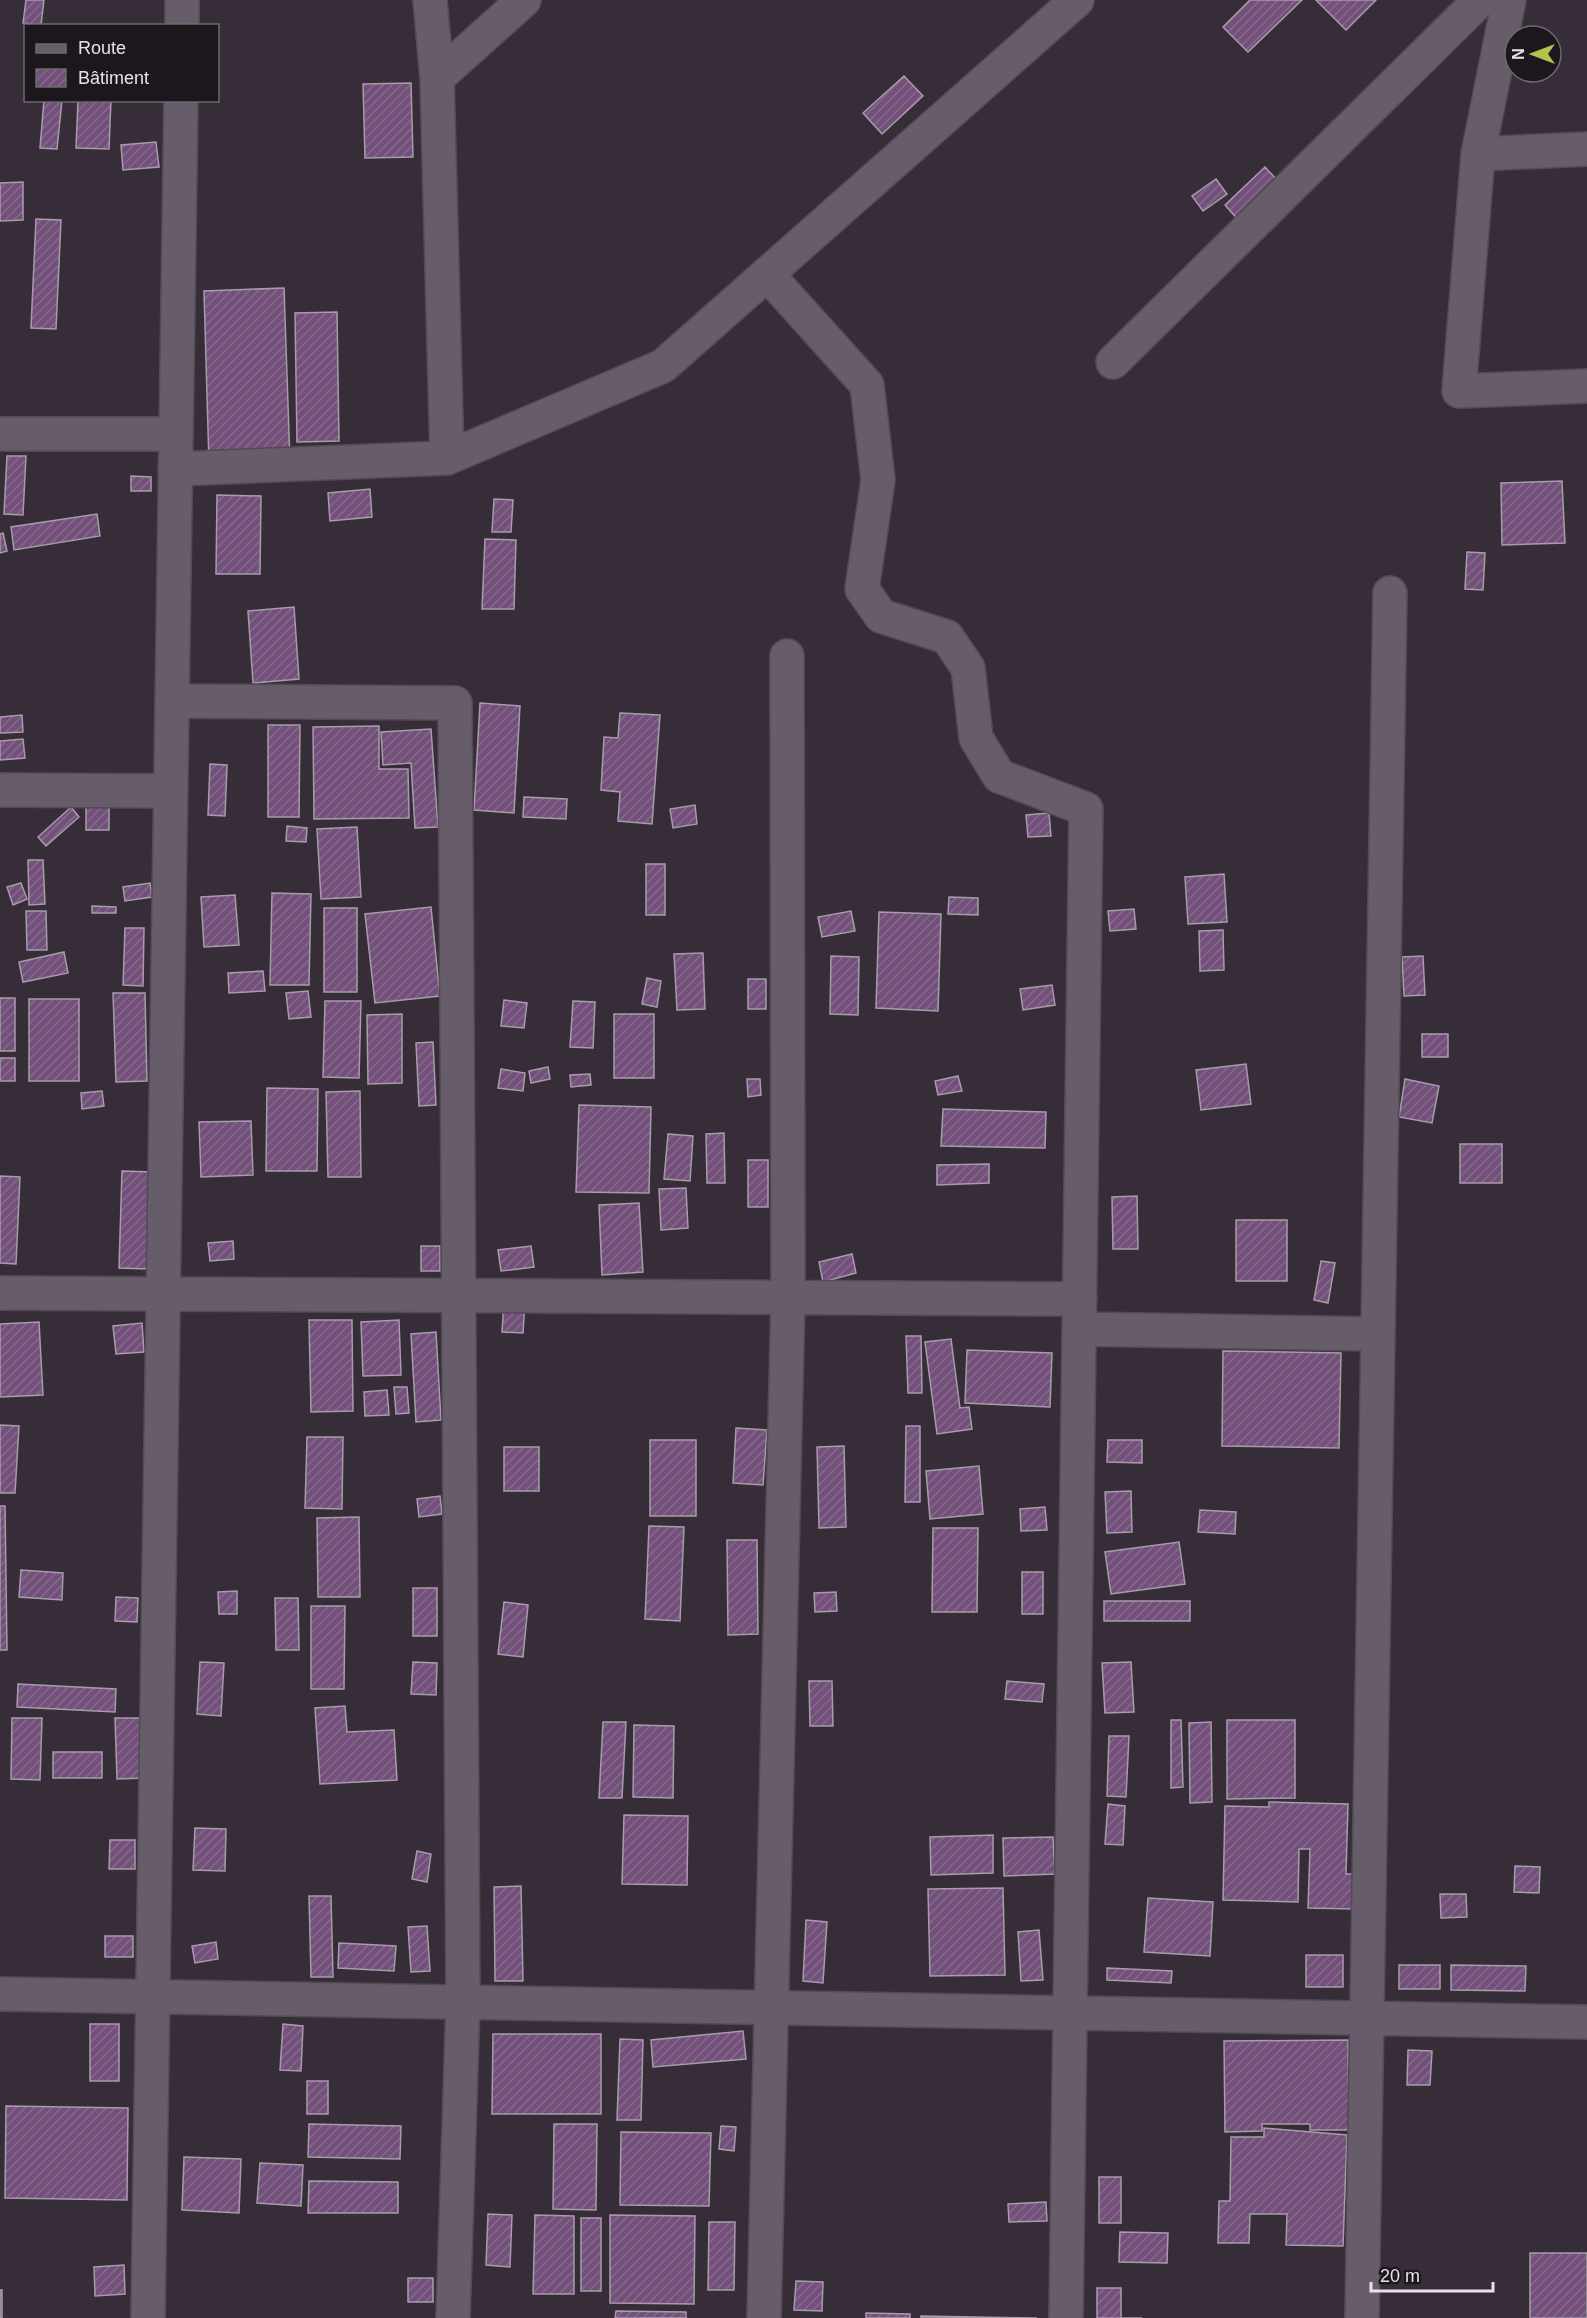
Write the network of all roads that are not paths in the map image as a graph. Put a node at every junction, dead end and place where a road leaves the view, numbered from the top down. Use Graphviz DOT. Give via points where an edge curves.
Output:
graph roads {
  1 [pos="182,0"];
  2 [pos="430,0"];
  3 [pos="524,0"];
  4 [pos="1077,0"];
  5 [pos="1480,0"];
  6 [pos="1509,0"];
  7 [pos="182,24"];
  8 [pos="437,78"];
  9 [pos="181,102"];
  10 [pos="1587,149"];
  11 [pos="1478,154"];
  12 [pos="767,274"];
  13 [pos="1113,362"];
  14 [pos="1587,386"];
  15 [pos="0,434"];
  16 [pos="176,434"];
  17 [pos="447,458"];
  18 [pos="175,469"];
  19 [pos="1390,593"];
  20 [pos="787,656"];
  21 [pos="172,701"];
  22 [pos="0,790"];
  23 [pos="171,791"];
  24 [pos="0,1293"];
  25 [pos="163,1294"];
  26 [pos="458,1296"];
  27 [pos="788,1298"];
  28 [pos="1079,1314"];
  29 [pos="1378,1334"];
  30 [pos="0,1994"];
  31 [pos="152,1996"];
  32 [pos="462,2002"];
  33 [pos="771,2008"];
  34 [pos="1070,2013"];
  35 [pos="1367,2018"];
  36 [pos="1587,2022"];
  37 [pos="148,2318"];
  38 [pos="453,2318"];
  39 [pos="764,2318"];
  40 [pos="1066,2318"];
  41 [pos="1362,2318"];
  1 -- 7 [label="street"];
  2 -- 8 [label="street"];
  3 -- 8 [label="street"];
  4 -- 12 [label="street"];
  5 -- 13 [label="street"];
  6 -- 11 [label="street"];
  8 -- 17 [label="street"];
  9 -- 16 [label="street"];
  10 -- 11 [label="street"];
  11 -- 14 [label="street" via="1459,392"];
  12 -- 17 [label="street" via="663,366"];
  12 -- 28 [label="street" via="867,386 878,480 862,590 881,616 947,637 968,668 976,738 999,776 1086,809"];
  15 -- 16 [label="street"];
  16 -- 18 [label="street"];
  17 -- 18 [label="street"];
  18 -- 21 [label="street"];
  19 -- 29 [label="street"];
  20 -- 27 [label="street"];
  21 -- 23 [label="street"];
  21 -- 26 [label="street" via="455,703"];
  22 -- 23 [label="street"];
  23 -- 25 [label="street"];
  24 -- 25 [label="street"];
  25 -- 26 [label="street"];
  25 -- 31 [label="street"];
  26 -- 27 [label="street"];
  26 -- 32 [label="street"];
  27 -- 28 [label="street"];
  27 -- 33 [label="street"];
  28 -- 29 [label="street"];
  28 -- 34 [label="street"];
  29 -- 35 [label="street"];
  30 -- 31 [label="street"];
  31 -- 32 [label="street"];
  31 -- 37 [label="street"];
  32 -- 33 [label="street"];
  32 -- 38 [label="street"];
  33 -- 34 [label="street"];
  33 -- 39 [label="street"];
  34 -- 35 [label="street"];
  34 -- 40 [label="street"];
  35 -- 36 [label="street"];
  35 -- 41 [label="street"];
}
